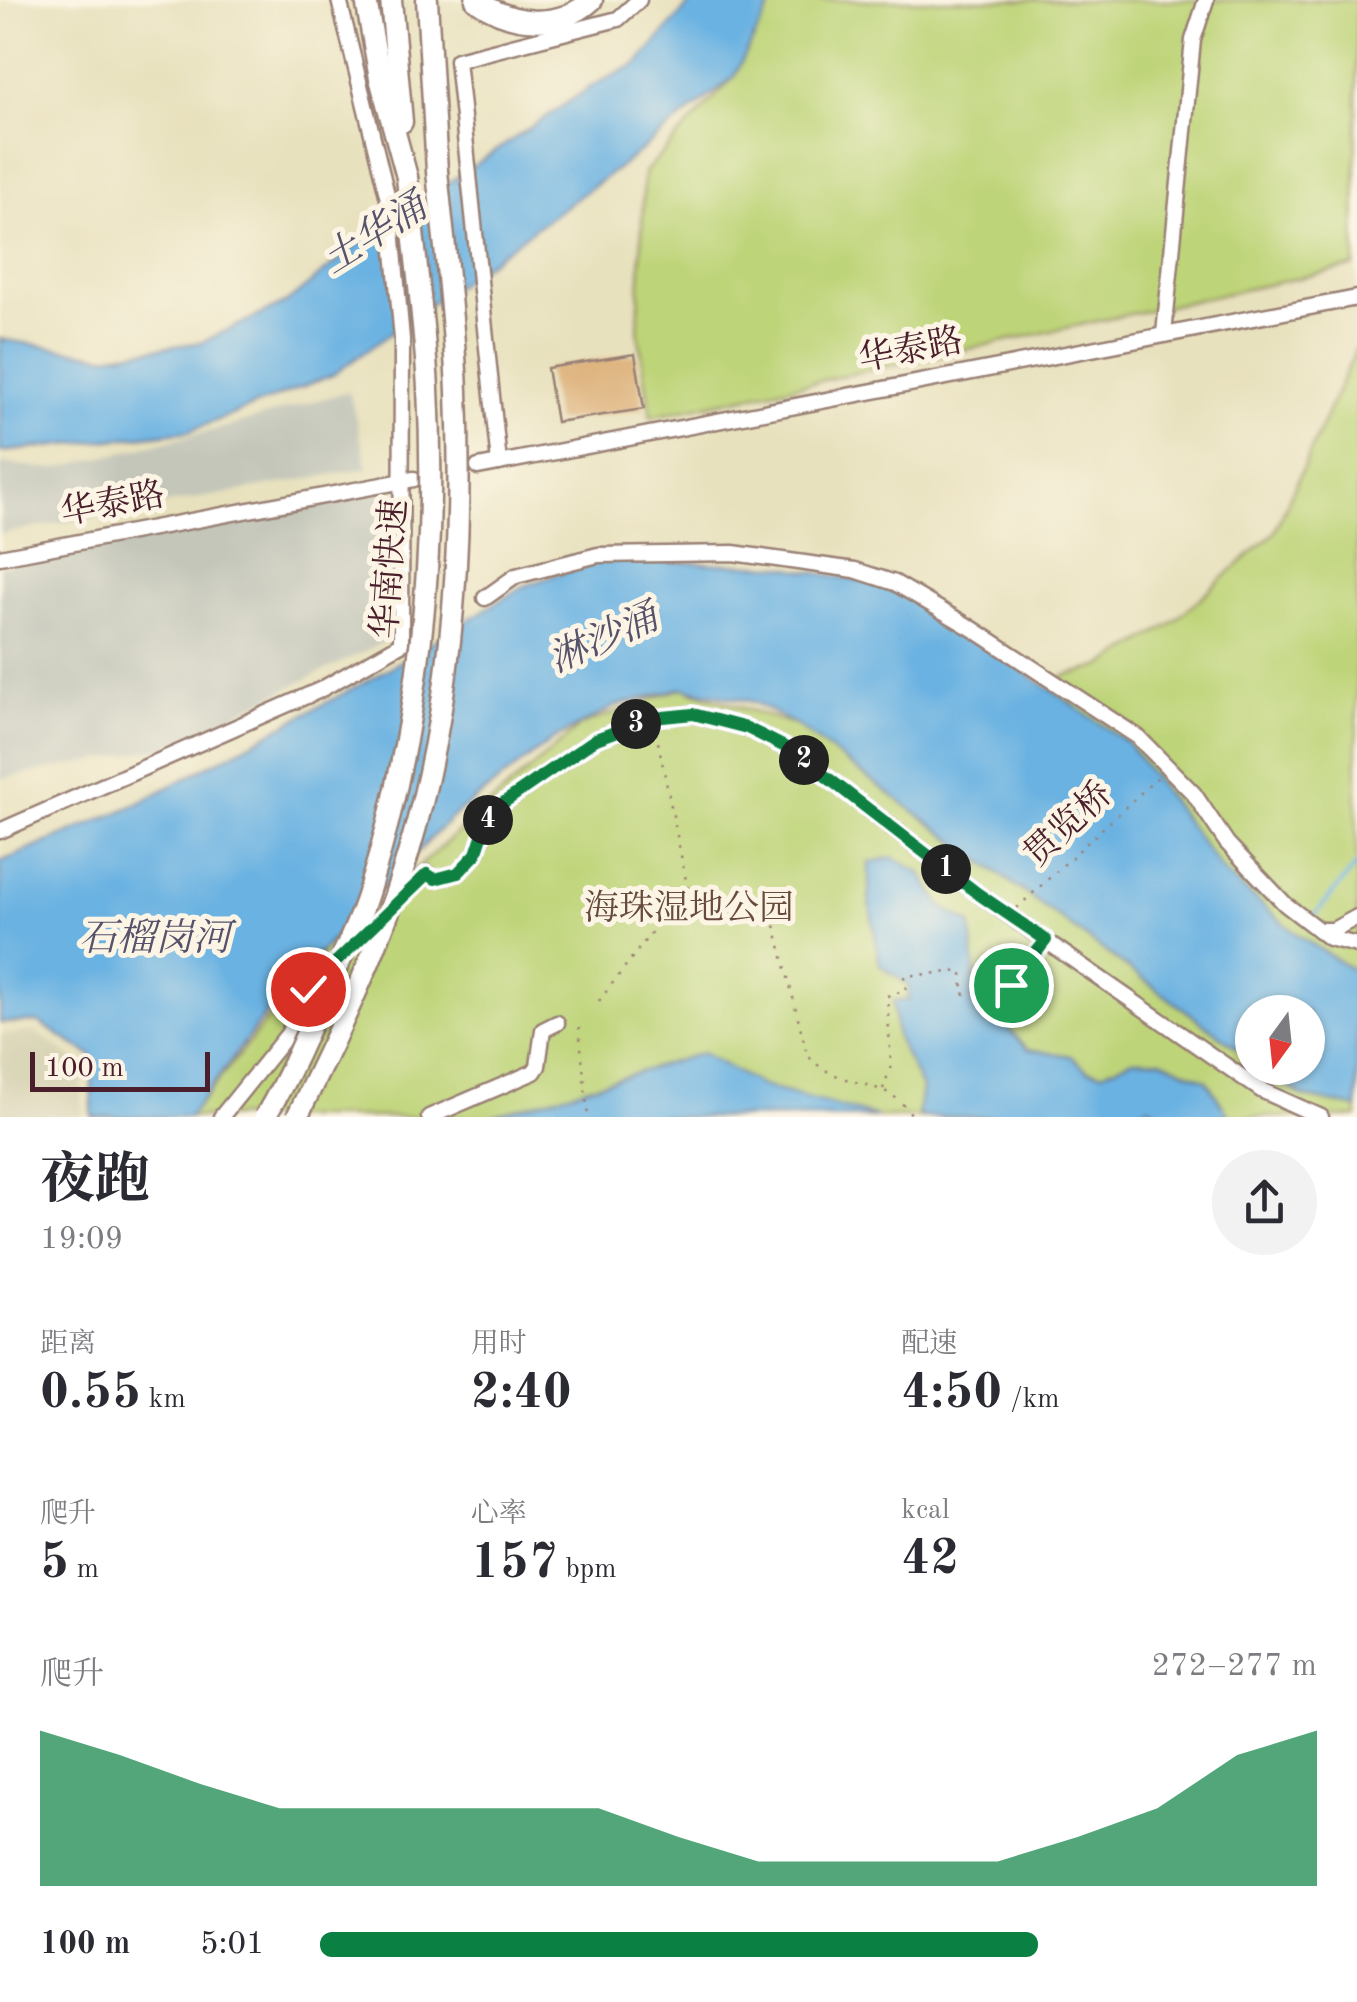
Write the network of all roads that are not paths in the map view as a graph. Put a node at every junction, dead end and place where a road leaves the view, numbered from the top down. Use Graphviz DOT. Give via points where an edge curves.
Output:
graph roads {
  1 [pos="339,0"];
  2 [pos="391,0"];
  3 [pos="427,0"];
  4 [pos="476,0"];
  5 [pos="592,0"];
  6 [pos="639,0"];
  7 [pos="1206,0"];
  8 [pos="366,1"];
  9 [pos="408,177"];
  10 [pos="1357,298"];
  11 [pos="1164,334"];
  12 [pos="499,463"];
  13 [pos="478,467"];
  14 [pos="407,480"];
  15 [pos="0,558"];
  16 [pos="485,598"];
  17 [pos="0,832"];
  18 [pos="1357,917"];
  19 [pos="1312,925"];
  20 [pos="1357,945"];
  21 [pos="557,1023"];
  22 [pos="221,1117"];
  23 [pos="265,1117"];
  24 [pos="297,1117"];
  25 [pos="429,1117"];
  26 [pos="1321,1117"];
  1 -- 14 [label="street" via="390,207"];
  2 -- 9 [label="highway, 华南快速"];
  3 -- 24 [label="highway, 华南快速, bridge" via="456,367 453,588 423,800 385,925"];
  4 -- 5 [label="highway" via="503,15 541,21 570,15"];
  6 -- 12 [label="street" via="618,19 457,60"];
  7 -- 11 [label="street" via="1193,40"];
  8 -- 9 [label="highway"];
  9 -- 23 [label="highway, 华南快速, bridge" via="430,470 428,568 412,697 367,895"];
  10 -- 11 [label="street, 华泰路"];
  11 -- 12 [label="street, 华泰路"];
  12 -- 13 [label="street, 华泰路"];
  14 -- 15 [label="street, 华泰路"];
  14 -- 17 [label="street" via="397,648 320,690"];
  16 -- 19 [label="street" via="516,576 598,555 733,553 855,570 895,583 1138,737 1194,794 1227,843"];
  18 -- 19 [label="street" via="1333,930"];
  19 -- 20 [label="street"];
  21 -- 25 [label="street" via="544,1030 534,1072"];
  22 -- 26 [label="street" via="288,1034 308,989 427,874 435,879 458,873 476,854 490,812 596,739 653,718 693,714 747,728 793,751 977,893 1261,1090"];
}
